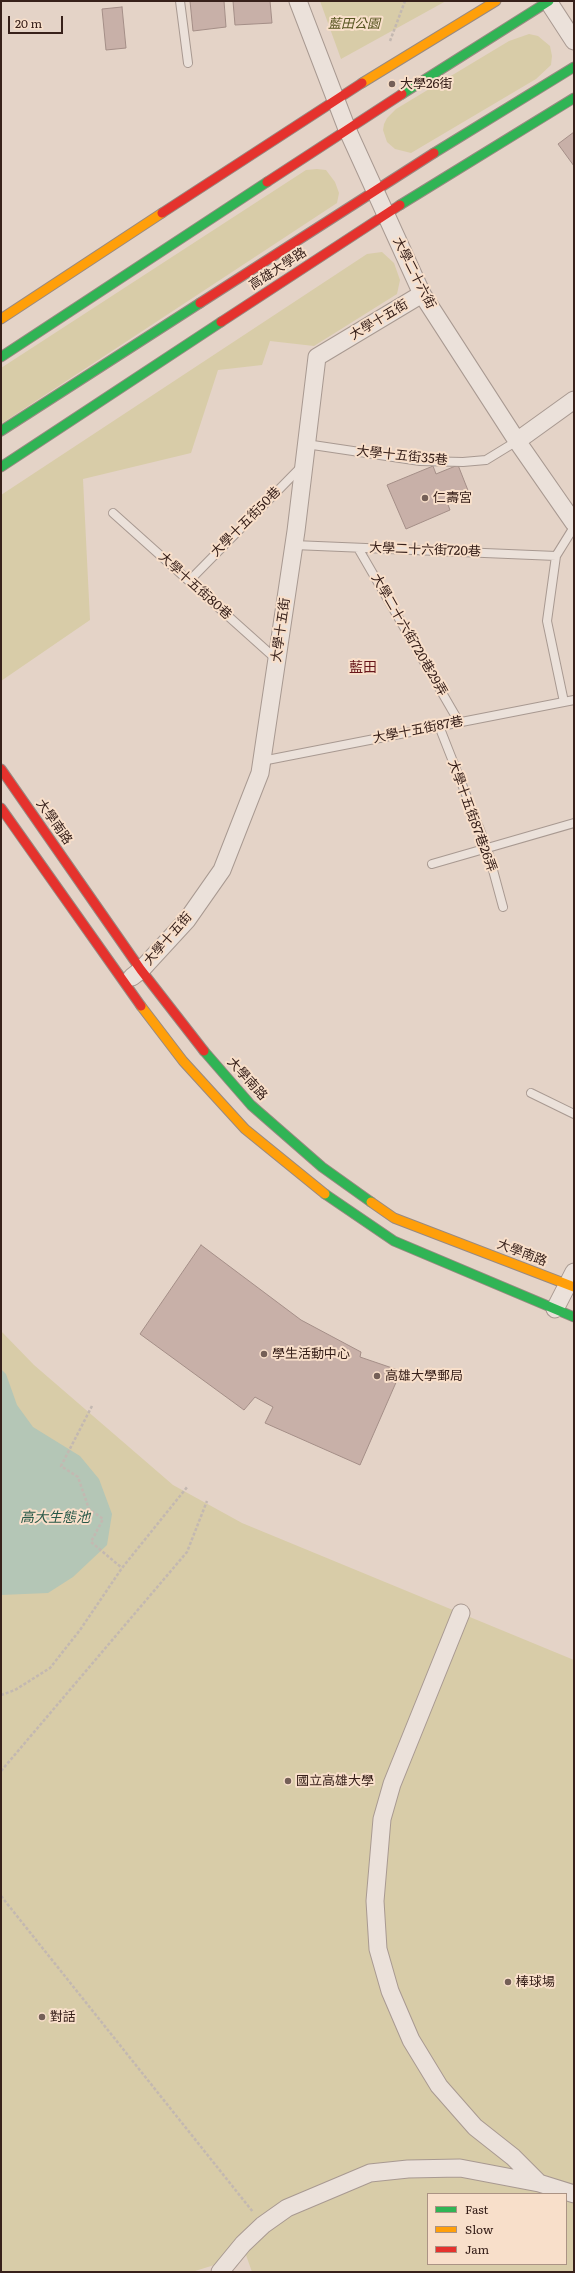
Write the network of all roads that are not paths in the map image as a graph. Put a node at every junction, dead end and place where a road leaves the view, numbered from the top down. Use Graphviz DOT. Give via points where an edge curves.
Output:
graph roads {
  1 [pos="180,1"];
  2 [pos="298,1"];
  3 [pos="496,1"];
  4 [pos="549,1"];
  5 [pos="574,41"];
  6 [pos="188,63"];
  7 [pos="574,68"];
  8 [pos="574,98"];
  9 [pos="336,99"];
  10 [pos="347,129"];
  11 [pos="374,190"];
  12 [pos="385,214"];
  13 [pos="422,294"];
  14 [pos="1,320"];
  15 [pos="1,357"];
  16 [pos="574,400"];
  17 [pos="1,431"];
  18 [pos="517,442"];
  19 [pos="306,444"];
  20 [pos="304,464"];
  21 [pos="1,467"];
  22 [pos="114,513"];
  23 [pos="574,523"];
  24 [pos="574,527"];
  25 [pos="294,545"];
  26 [pos="358,548"];
  27 [pos="556,556"];
  28 [pos="189,581"];
  29 [pos="277,659"];
  30 [pos="574,700"];
  31 [pos="564,702"];
  32 [pos="459,722"];
  33 [pos="439,726"];
  34 [pos="262,761"];
  35 [pos="1,769"];
  36 [pos="1,808"];
  37 [pos="574,823"];
  38 [pos="487,848"];
  39 [pos="432,864"];
  40 [pos="503,907"];
  41 [pos="141,970"];
  42 [pos="124,982"];
  43 [pos="531,1093"];
  44 [pos="574,1114"];
  45 [pos="572,1282"];
  46 [pos="555,1309"];
  47 [pos="574,1317"];
  48 [pos="460,1613"];
  49 [pos="539,2182"];
  50 [pos="574,2194"];
  51 [pos="220,2272"];
  1 -- 6 [label="lane"];
  2 -- 9 [label="street, 大學二十六街"];
  3 -- 9 [label="street"];
  4 -- 5 [label="street"];
  4 -- 10 [label="street"];
  7 -- 11 [label="street, 高雄大學路"];
  8 -- 12 [label="street, 高雄大學路"];
  9 -- 10 [label="street, 大學二十六街"];
  9 -- 14 [label="street"];
  10 -- 11 [label="street, 大學二十六街"];
  10 -- 15 [label="street"];
  11 -- 12 [label="street, 大學二十六街"];
  11 -- 17 [label="street, 高雄大學路"];
  12 -- 13 [label="street, 大學二十六街"];
  12 -- 21 [label="street, 高雄大學路"];
  13 -- 18 [label="street, 大學二十六街"];
  13 -- 19 [label="street, 大學十五街" via="316,357"];
  16 -- 18 [label="street"];
  18 -- 19 [label="lane, 大學十五街35巷" via="486,460 462,462 420,461"];
  18 -- 23 [label="street, 大學二十六街"];
  19 -- 20 [label="street, 大學十五街"];
  20 -- 25 [label="street, 大學十五街"];
  20 -- 28 [label="lane, 大學十五街50巷"];
  22 -- 28 [label="lane, 大學十五街80巷"];
  24 -- 27 [label="lane"];
  25 -- 26 [label="lane, 大學二十六街720巷"];
  25 -- 29 [label="street, 大學十五街"];
  26 -- 27 [label="lane, 大學二十六街720巷"];
  26 -- 32 [label="lane, 大學二十六街720巷29弄"];
  27 -- 31 [label="lane" via="547,622"];
  28 -- 29 [label="lane, 大學十五街80巷"];
  29 -- 34 [label="street, 大學十五街"];
  30 -- 31 [label="lane, 大學十五街87巷"];
  31 -- 32 [label="lane, 大學十五街87巷"];
  32 -- 33 [label="lane, 大學十五街87巷"];
  33 -- 34 [label="lane, 大學十五街87巷"];
  33 -- 38 [label="lane, 大學十五街87巷26弄"];
  34 -- 41 [label="street, 大學十五街" via="260,773 222,870 187,920"];
  35 -- 41 [label="street, 大學南路"];
  36 -- 42 [label="street"];
  37 -- 38 [label="lane"];
  38 -- 39 [label="lane"];
  38 -- 40 [label="lane, 大學十五街87巷26弄"];
  41 -- 42 [label="street, 大學十五街"];
  41 -- 45 [label="street, 大學南路" via="193,1039 251,1105 322,1166 394,1218"];
  42 -- 46 [label="street" via="183,1061 245,1129 317,1189 394,1241"];
  43 -- 44 [label="lane"];
  45 -- 46 [label="street"];
  46 -- 47 [label="street"];
  48 -- 49 [label="street" via="392,1784 382,1819 375,1901 378,1949 390,1991 408,2033 439,2086 475,2127 513,2157"];
  49 -- 50 [label="street"];
  49 -- 51 [label="street" via="460,2168 370,2173 287,2208 263,2225 243,2244"];
}
